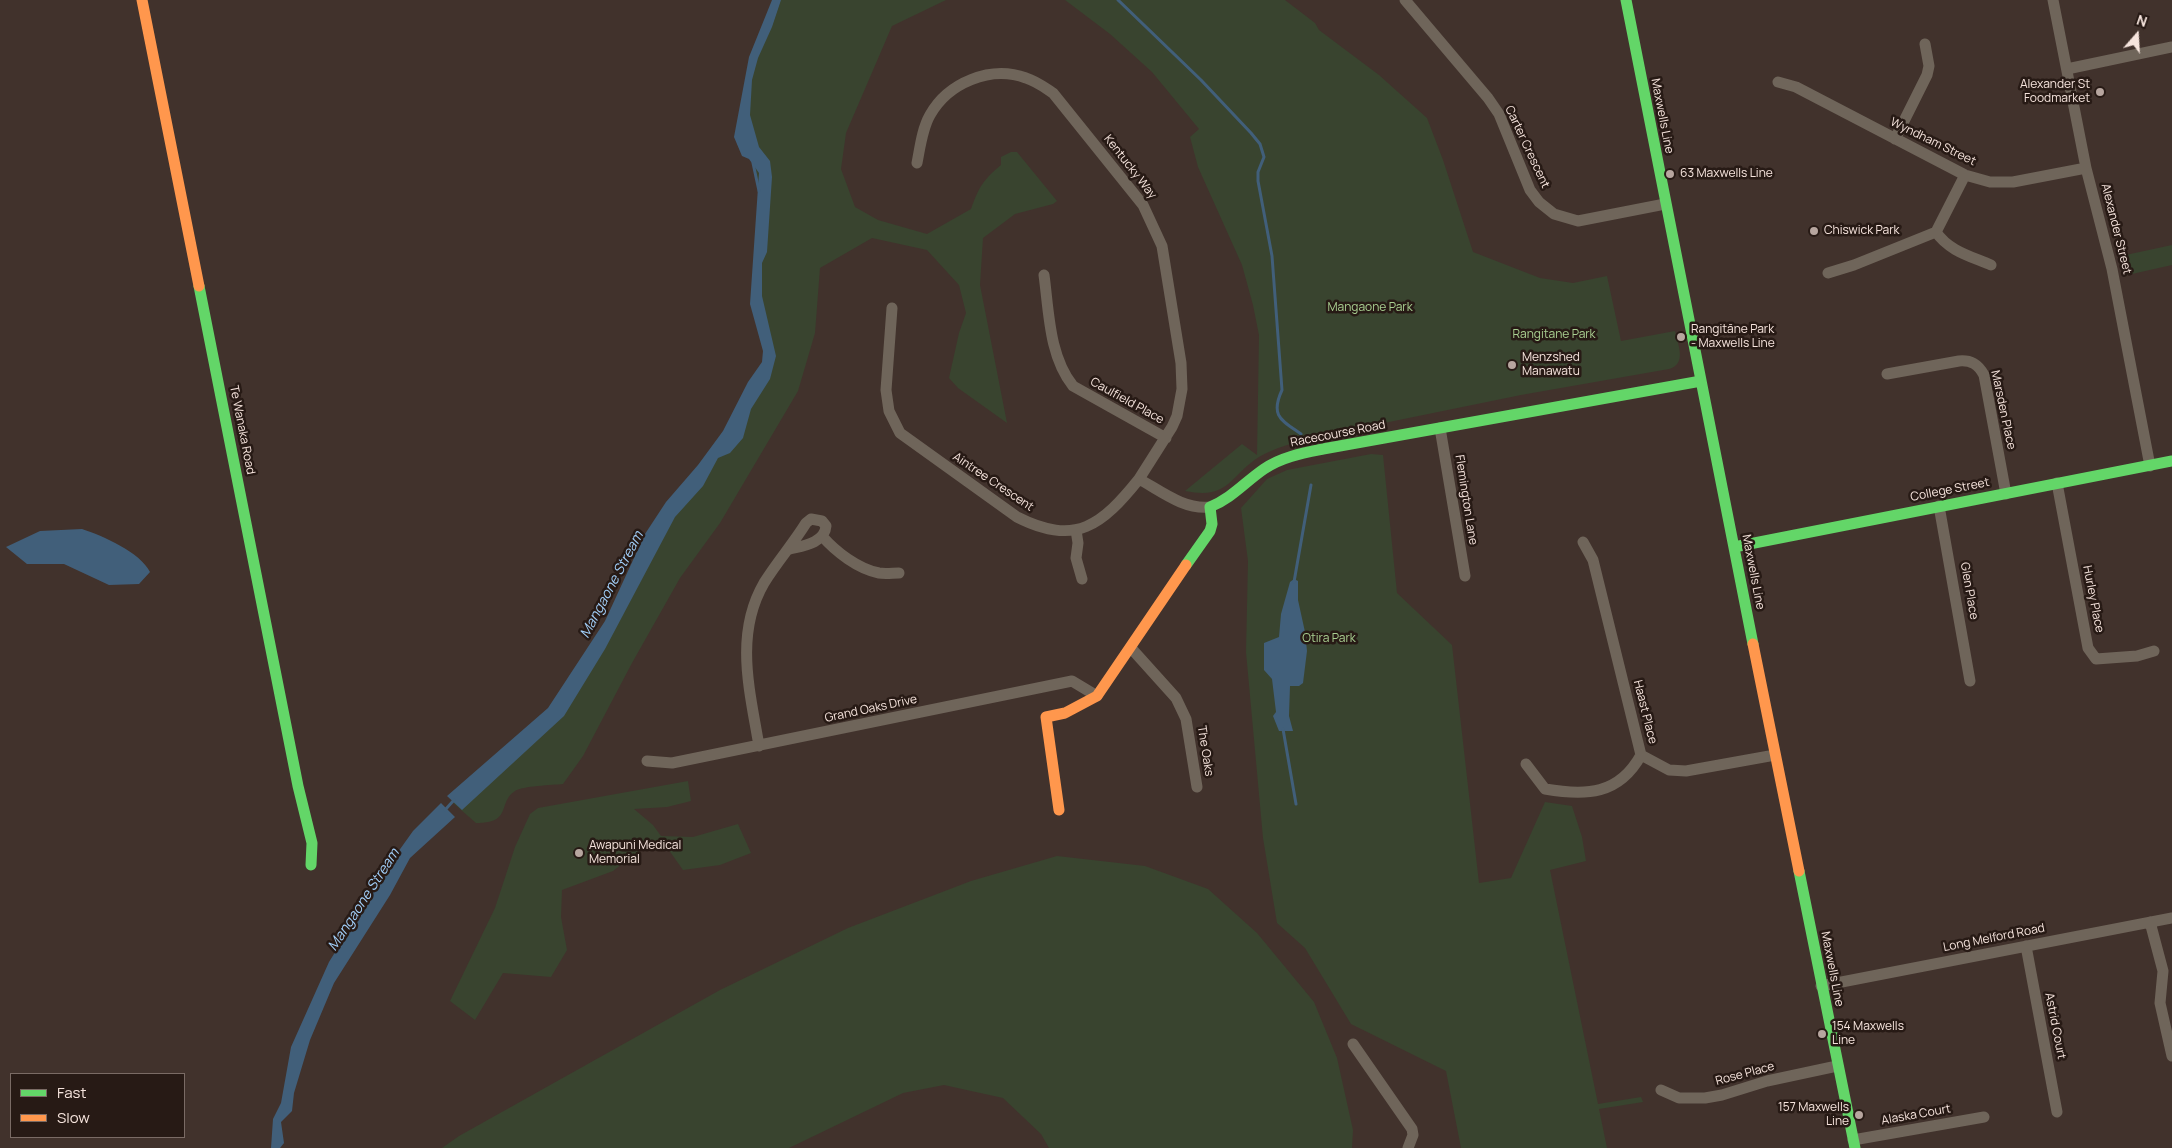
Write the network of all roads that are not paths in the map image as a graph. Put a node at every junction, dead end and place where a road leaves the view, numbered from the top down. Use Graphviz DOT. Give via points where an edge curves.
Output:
graph roads {
  1 [pos="142,0"];
  2 [pos="1405,0"];
  3 [pos="1626,0"];
  4 [pos="2052,0"];
  5 [pos="1925,44"];
  6 [pos="2172,47"];
  7 [pos="2067,69"];
  8 [pos="1778,82"];
  9 [pos="1894,139"];
  10 [pos="916,163"];
  11 [pos="2086,168"];
  12 [pos="1965,175"];
  13 [pos="1665,204"];
  14 [pos="1936,232"];
  15 [pos="1991,265"];
  16 [pos="1828,273"];
  17 [pos="1044,275"];
  18 [pos="892,308"];
  19 [pos="1887,374"];
  20 [pos="1700,381"];
  21 [pos="1440,428"];
  22 [pos="1166,438"];
  23 [pos="2172,461"];
  24 [pos="2150,466"];
  25 [pos="1139,479"];
  26 [pos="2057,484"];
  27 [pos="2006,494"];
  28 [pos="1939,506"];
  29 [pos="1210,507"];
  30 [pos="1076,530"];
  31 [pos="822,536"];
  32 [pos="1583,542"];
  33 [pos="1734,547"];
  34 [pos="790,549"];
  35 [pos="899,573"];
  36 [pos="1464,576"];
  37 [pos="1082,579"];
  38 [pos="1131,648"];
  39 [pos="2154,651"];
  40 [pos="1970,681"];
  41 [pos="1097,696"];
  42 [pos="759,746"];
  43 [pos="1641,755"];
  44 [pos="1775,755"];
  45 [pos="647,761"];
  46 [pos="1526,764"];
  47 [pos="1197,788"];
  48 [pos="1059,810"];
  49 [pos="311,865"];
  50 [pos="2172,918"];
  51 [pos="2150,922"];
  52 [pos="2026,946"];
  53 [pos="1822,986"];
  54 [pos="1353,1044"];
  55 [pos="2172,1056"];
  56 [pos="1837,1066"];
  57 [pos="1660,1090"];
  58 [pos="2057,1112"];
  59 [pos="1984,1118"];
  60 [pos="1854,1144"];
  61 [pos="1408,1148"];
  1 -- 49 [label="street, Te Wanaka Road" via="312,843"];
  2 -- 13 [label="street, Carter Crescent" via="1488,98 1499,114 1530,190 1554,214 1578,221"];
  3 -- 13 [label="street, Maxwells Line"];
  4 -- 7 [label="street, Alexander Street"];
  5 -- 9 [label="street" via="1927,75"];
  6 -- 7 [label="street"];
  7 -- 11 [label="street, Alexander Street"];
  8 -- 9 [label="street, Wyndham Street" via="1796,87"];
  9 -- 12 [label="street, Wyndham Street"];
  10 -- 22 [label="street, Kentucky Way" via="924,131 936,105 952,90 972,79 1002,74 1025,77 1053,93 1065,106 1143,205 1162,246 1182,376 1179,409"];
  11 -- 12 [label="street, Wyndham Street" via="2013,182 1990,182"];
  11 -- 24 [label="street, Alexander Street" via="2112,269"];
  12 -- 14 [label="street"];
  13 -- 20 [label="street, Maxwells Line"];
  14 -- 15 [label="street" via="1943,243"];
  14 -- 16 [label="street"];
  17 -- 22 [label="street, Caulfield Place" via="1056,356 1063,374 1073,386"];
  18 -- 30 [label="street, Aintree Crescent" via="886,390 889,411 900,433 1017,517 1050,530"];
  19 -- 27 [label="street, Marsden Place" via="1958,360 1968,360 1980,368 1984,375"];
  20 -- 21 [label="street, Racecourse Road"];
  20 -- 33 [label="street, Maxwells Line"];
  21 -- 29 [label="street, Racecourse Road" via="1285,458 1264,469 1228,500"];
  21 -- 36 [label="street, Flemington Lane"];
  22 -- 25 [label="street, Kentucky Way"];
  23 -- 24 [label="street, College Street"];
  24 -- 26 [label="street, College Street"];
  25 -- 29 [label="street" via="1181,502 1201,508"];
  25 -- 30 [label="street, Aintree Crescent" via="1101,520"];
  26 -- 27 [label="street, College Street"];
  26 -- 39 [label="street, Hurley Place" via="2088,648 2096,658 2137,656"];
  27 -- 28 [label="street, College Street"];
  28 -- 33 [label="street, College Street"];
  28 -- 40 [label="street, Glen Place"];
  29 -- 38 [label="street" via="1210,531"];
  30 -- 37 [label="street" via="1076,558"];
  31 -- 34 [label="street" via="809,544"];
  31 -- 34 [label="street" via="826,526 822,521 811,519"];
  31 -- 35 [label="street" via="854,562 879,573"];
  32 -- 43 [label="street, Haast Place" via="1593,560"];
  33 -- 44 [label="street, Maxwells Line"];
  34 -- 42 [label="street" via="764,583 746,637 746,674"];
  38 -- 41 [label="street"];
  38 -- 47 [label="street, The Oaks" via="1176,698 1186,719"];
  41 -- 42 [label="street, Grand Oaks Drive" via="1072,681"];
  41 -- 48 [label="street" via="1065,713 1046,717"];
  42 -- 45 [label="street, Grand Oaks Drive" via="672,763"];
  43 -- 44 [label="street, Haast Place" via="1669,770 1686,771"];
  43 -- 46 [label="street" via="1632,771 1617,783 1599,790 1574,793 1545,789"];
  44 -- 53 [label="street, Maxwells Line"];
  50 -- 51 [label="street, Long Melford Road"];
  51 -- 52 [label="street, Long Melford Road"];
  51 -- 55 [label="street" via="2162,971 2160,1003"];
  52 -- 53 [label="street, Long Melford Road"];
  52 -- 58 [label="street, Astrid Court"];
  53 -- 56 [label="street, Maxwells Line"];
  54 -- 61 [label="street" via="1412,1129"];
  56 -- 57 [label="street, Rose Place" via="1705,1098 1679,1098"];
  56 -- 60 [label="street, Maxwells Line"];
  59 -- 60 [label="street, Alaska Court"];
}
